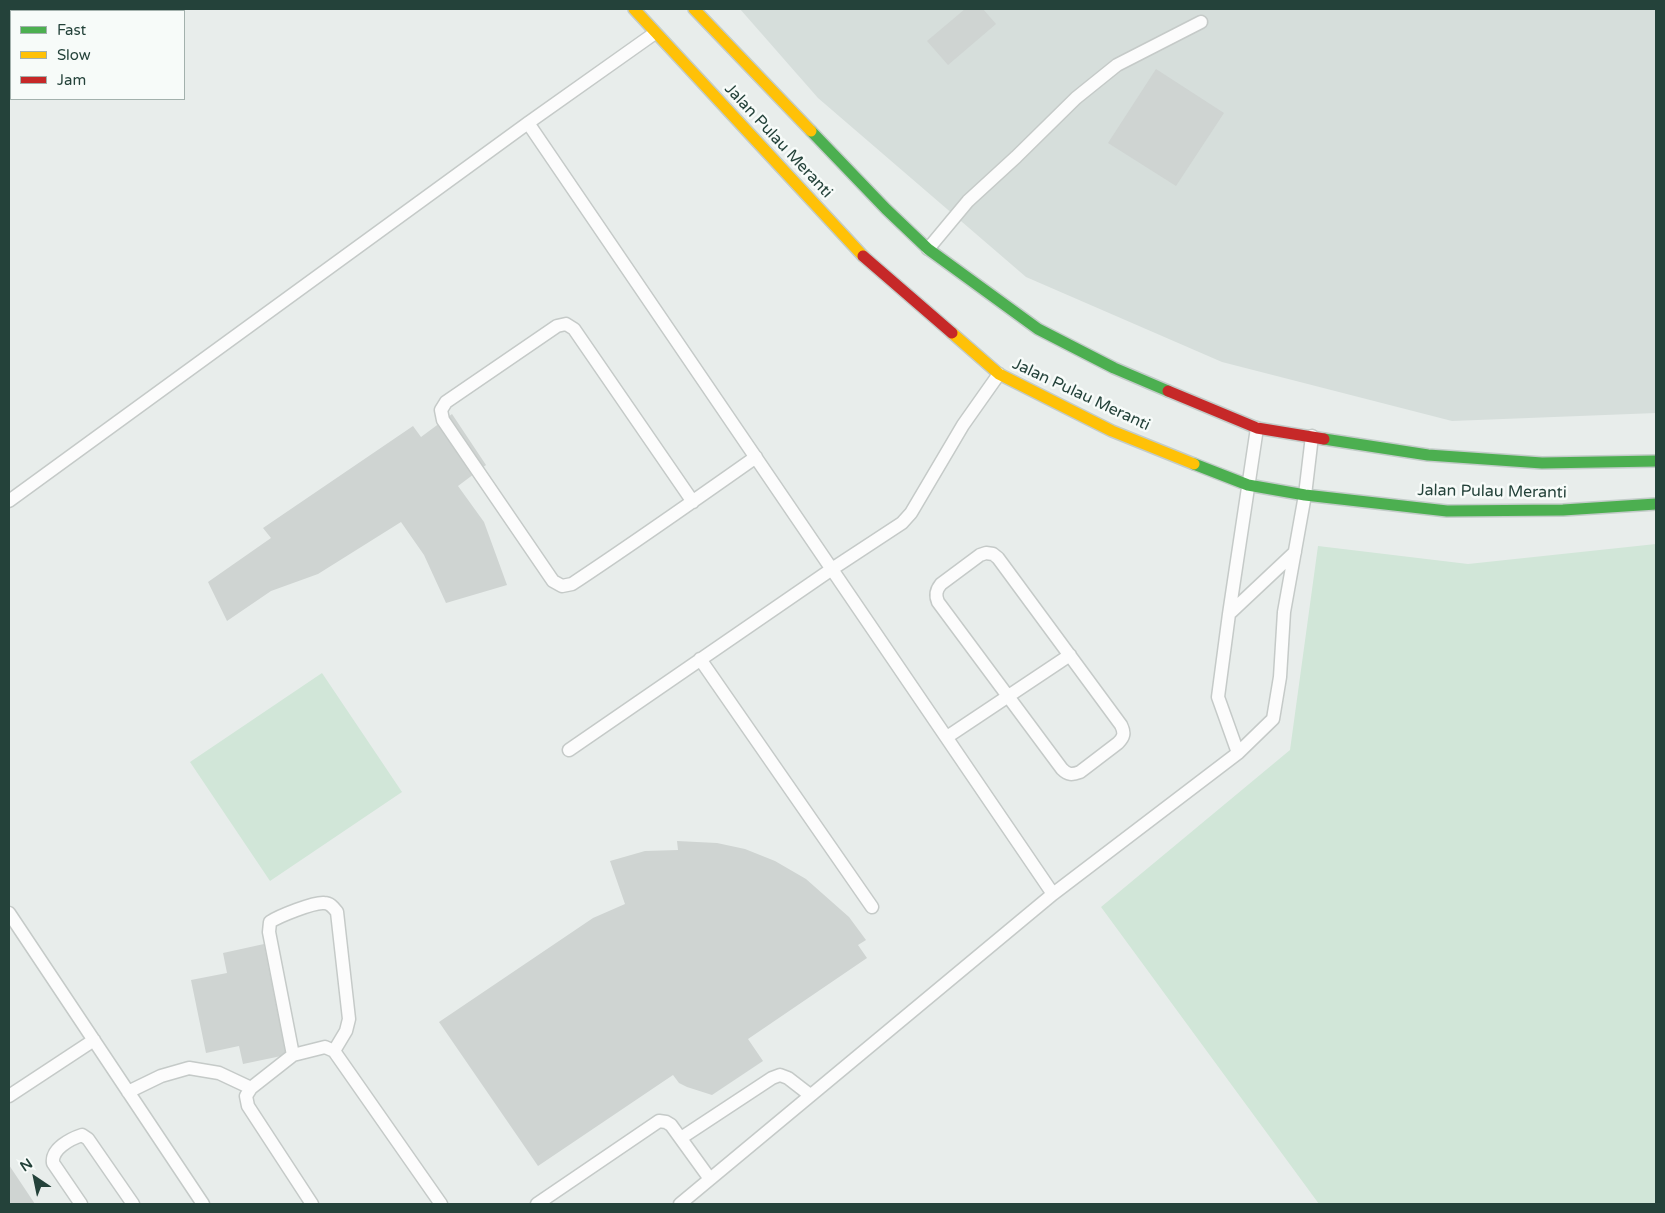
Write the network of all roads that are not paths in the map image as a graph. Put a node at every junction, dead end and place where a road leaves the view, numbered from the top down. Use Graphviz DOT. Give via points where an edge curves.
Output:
graph roads {
  1 [pos="634,9"];
  2 [pos="694,9"];
  3 [pos="1201,22"];
  4 [pos="655,33"];
  5 [pos="528,123"];
  6 [pos="928,249"];
  7 [pos="999,374"];
  8 [pos="1258,428"];
  9 [pos="1312,436"];
  10 [pos="756,457"];
  11 [pos="1656,461"];
  12 [pos="1248,485"];
  13 [pos="1305,495"];
  14 [pos="9,501"];
  15 [pos="693,502"];
  16 [pos="1656,504"];
  17 [pos="1295,552"];
  18 [pos="832,569"];
  19 [pos="1229,614"];
  20 [pos="1070,654"];
  21 [pos="700,659"];
  22 [pos="1007,696"];
  23 [pos="947,737"];
  24 [pos="569,750"];
  25 [pos="1238,753"];
  26 [pos="1053,894"];
  27 [pos="872,907"];
  28 [pos="9,913"];
  29 [pos="94,1040"];
  30 [pos="334,1051"];
  31 [pos="293,1056"];
  32 [pos="251,1088"];
  33 [pos="128,1092"];
  34 [pos="810,1095"];
  35 [pos="9,1096"];
  36 [pos="681,1138"];
  37 [pos="710,1179"];
  38 [pos="81,1204"];
  39 [pos="133,1204"];
  40 [pos="203,1204"];
  41 [pos="312,1204"];
  42 [pos="441,1204"];
  43 [pos="537,1204"];
  44 [pos="680,1204"];
  1 -- 4 [label="main road, Jalan Pulau Meranti"];
  2 -- 6 [label="main road, Jalan Pulau Meranti"];
  3 -- 6 [label="lane" via="1117,65 1076,98 968,201"];
  4 -- 5 [label="lane"];
  4 -- 7 [label="main road, Jalan Pulau Meranti" via="865,258"];
  5 -- 10 [label="lane"];
  5 -- 14 [label="lane"];
  6 -- 8 [label="main road, Jalan Pulau Meranti" via="1038,328 1114,368"];
  7 -- 12 [label="main road, Jalan Pulau Meranti" via="1112,431"];
  7 -- 18 [label="lane" via="911,513 888,533"];
  8 -- 9 [label="main road, Jalan Pulau Meranti"];
  8 -- 12 [label="lane"];
  9 -- 11 [label="main road, Jalan Pulau Meranti" via="1428,456 1542,463"];
  9 -- 13 [label="lane"];
  10 -- 15 [label="lane"];
  10 -- 18 [label="lane"];
  12 -- 13 [label="main road, Jalan Pulau Meranti"];
  12 -- 19 [label="lane"];
  13 -- 16 [label="main road, Jalan Pulau Meranti" via="1447,511 1562,510"];
  13 -- 17 [label="lane"];
  15 -- 15 [label="lane" via="572,584 562,586 553,581 443,420 441,410 446,402 557,326 566,324 574,329"];
  17 -- 19 [label="lane"];
  17 -- 25 [label="lane" via="1284,612 1280,677 1273,718"];
  18 -- 21 [label="lane"];
  18 -- 23 [label="lane"];
  19 -- 25 [label="lane" via="1218,696"];
  20 -- 22 [label="lane"];
  20 -- 22 [label="lane" via="1124,732 1118,743 1080,772 1067,774 1062,769"];
  20 -- 22 [label="lane" via="998,558 986,553 980,556 941,584 936,596"];
  21 -- 24 [label="lane"];
  21 -- 27 [label="lane"];
  22 -- 23 [label="lane"];
  23 -- 26 [label="lane"];
  25 -- 26 [label="lane"];
  26 -- 34 [label="lane"];
  28 -- 29 [label="lane"];
  29 -- 33 [label="lane"];
  29 -- 35 [label="lane"];
  30 -- 31 [label="lane" via="325,1047"];
  30 -- 31 [label="lane" via="350,1019 337,912 331,904 323,902 270,922 269,932"];
  30 -- 42 [label="lane"];
  31 -- 32 [label="lane"];
  32 -- 33 [label="lane" via="219,1073 189,1068 161,1076"];
  32 -- 41 [label="lane" via="246,1096 248,1106"];
  33 -- 40 [label="lane"];
  34 -- 36 [label="lane" via="780,1075"];
  34 -- 37 [label="lane"];
  36 -- 37 [label="lane"];
  36 -- 43 [label="lane" via="671,1125 659,1121"];
  37 -- 44 [label="lane"];
  38 -- 39 [label="lane" via="53,1163 52,1156 82,1135"];
}
